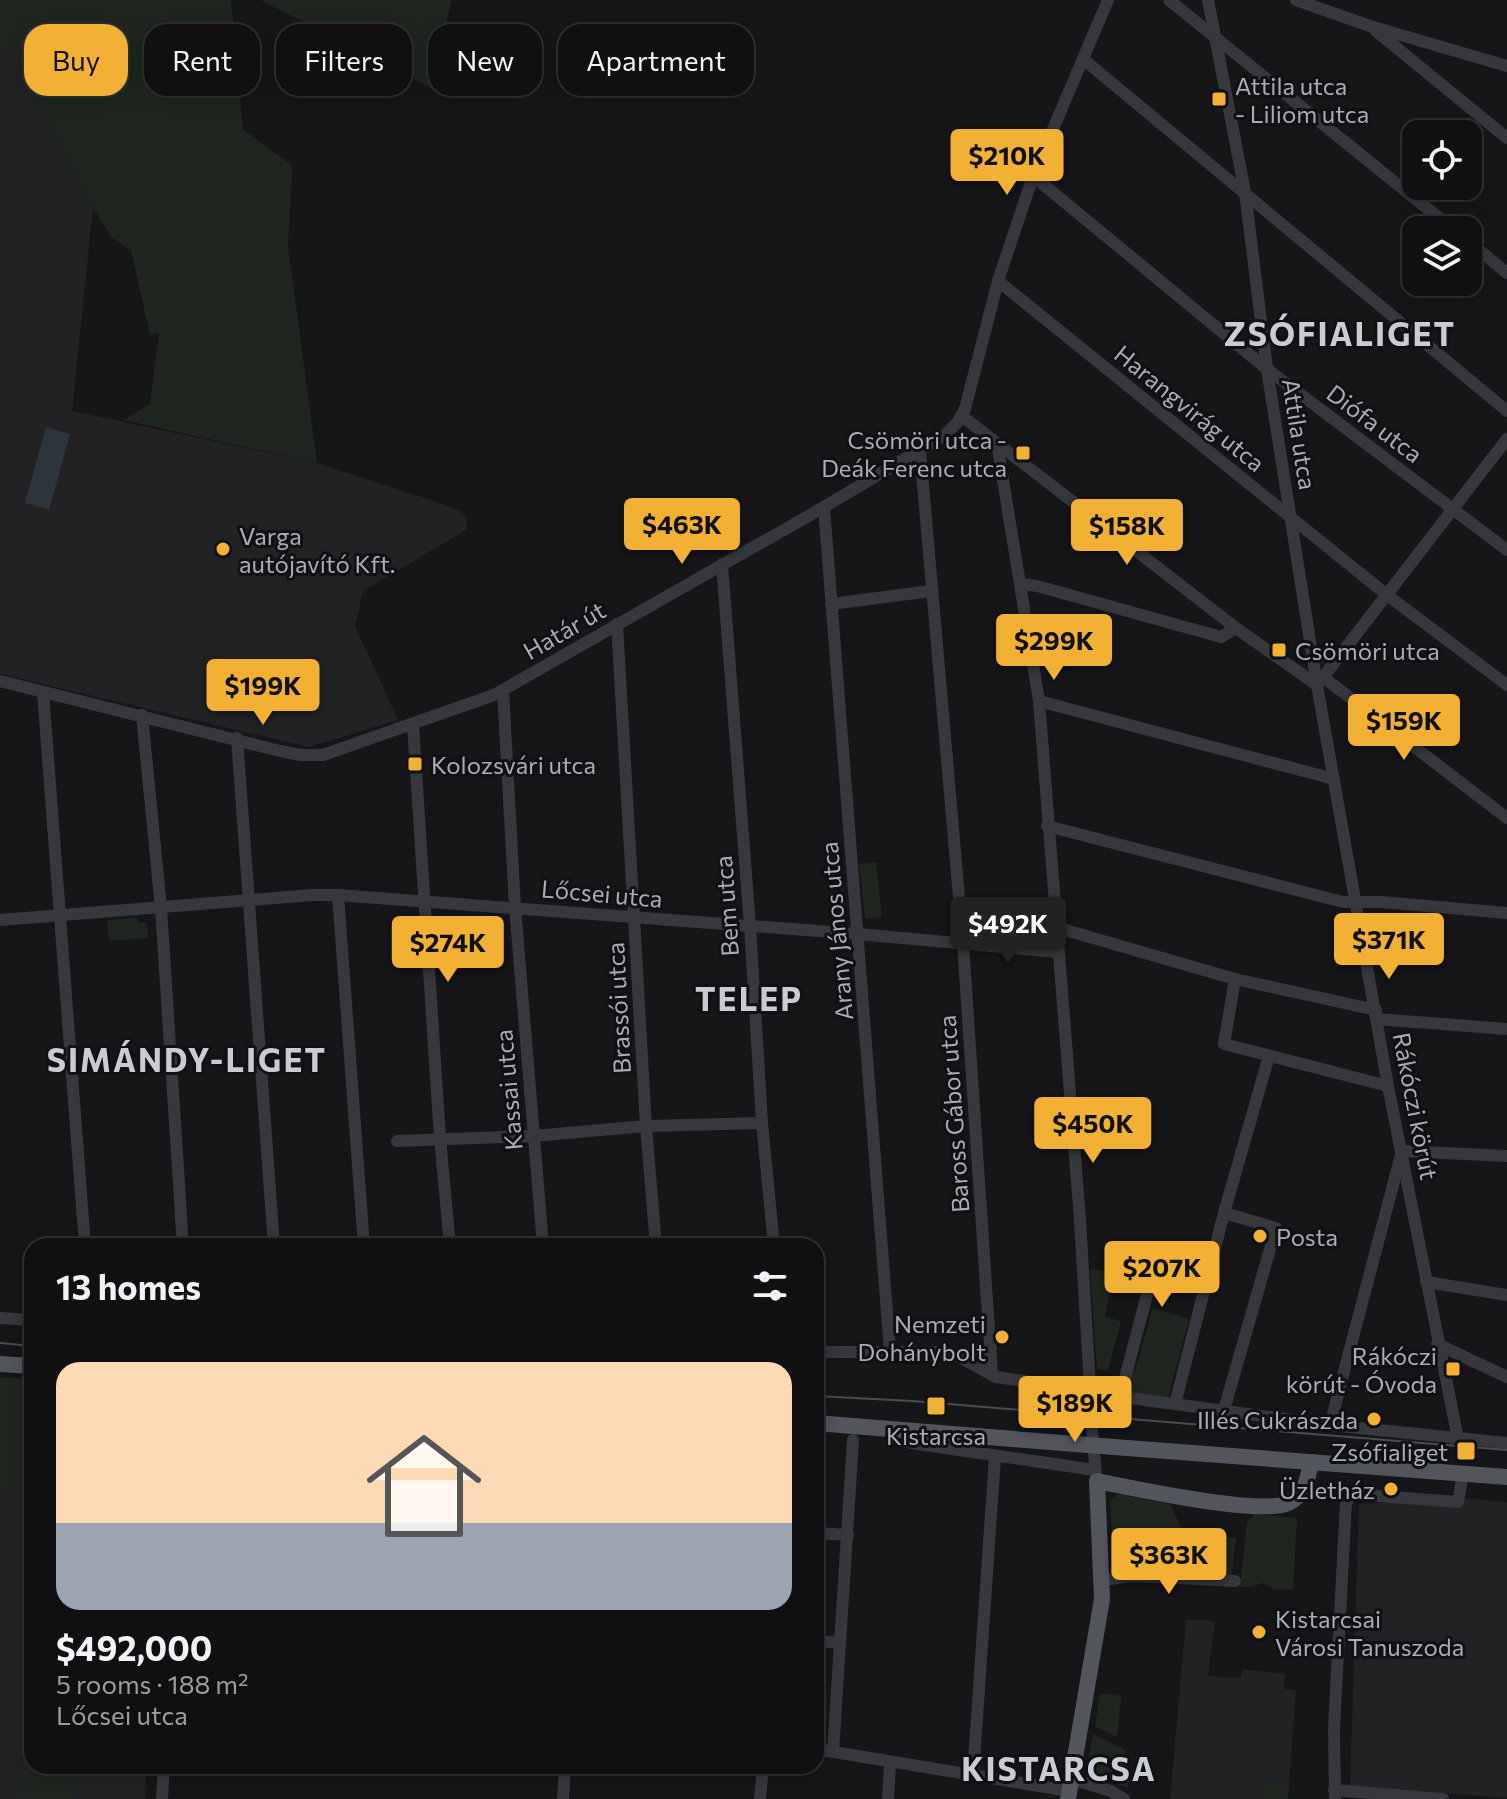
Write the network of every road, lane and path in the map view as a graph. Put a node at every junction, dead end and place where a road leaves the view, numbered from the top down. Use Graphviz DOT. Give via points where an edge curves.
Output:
graph roads {
  1 [pos="1108,0"];
  2 [pos="1169,0"];
  3 [pos="1208,0"];
  4 [pos="1296,0"];
  5 [pos="1370,26"];
  6 [pos="1213,34"];
  7 [pos="1083,59"];
  8 [pos="1507,66"];
  9 [pos="1507,138"];
  10 [pos="1033,176"];
  11 [pos="1245,192"];
  12 [pos="1437,216"];
  13 [pos="1482,252"];
  14 [pos="1507,273"];
  15 [pos="998,281"];
  16 [pos="1267,369"];
  17 [pos="1507,411"];
  18 [pos="962,416"];
  19 [pos="1507,439"];
  20 [pos="997,443"];
  21 [pos="920,450"];
  22 [pos="824,507"];
  23 [pos="1454,510"];
  24 [pos="1291,517"];
  25 [pos="1507,550"];
  26 [pos="722,564"];
  27 [pos="1021,584"];
  28 [pos="931,591"];
  29 [pos="1387,595"];
  30 [pos="831,604"];
  31 [pos="617,624"];
  32 [pos="1236,628"];
  33 [pos="0,681"];
  34 [pos="1320,681"];
  35 [pos="1507,685"];
  36 [pos="503,690"];
  37 [pos="43,692"];
  38 [pos="1039,701"];
  39 [pos="142,715"];
  40 [pos="413,725"];
  41 [pos="237,738"];
  42 [pos="1334,779"];
  43 [pos="1507,818"];
  44 [pos="1047,826"];
  45 [pos="338,895"];
  46 [pos="249,899"];
  47 [pos="424,901"];
  48 [pos="1355,903"];
  49 [pos="515,907"];
  50 [pos="161,908"];
  51 [pos="1507,913"];
  52 [pos="61,916"];
  53 [pos="634,918"];
  54 [pos="0,920"];
  55 [pos="750,926"];
  56 [pos="1055,927"];
  57 [pos="858,934"];
  58 [pos="963,943"];
  59 [pos="1057,952"];
  60 [pos="1235,979"];
  61 [pos="1376,1015"];
  62 [pos="1507,1029"];
  63 [pos="1269,1056"];
  64 [pos="1388,1086"];
  65 [pos="762,1123"];
  66 [pos="646,1126"];
  67 [pos="533,1136"];
  68 [pos="440,1138"];
  69 [pos="397,1141"];
  70 [pos="1402,1151"];
  71 [pos="1507,1156"];
  72 [pos="1224,1213"];
  73 [pos="84,1238"];
  74 [pos="182,1238"];
  75 [pos="273,1238"];
  76 [pos="363,1238"];
  77 [pos="449,1238"];
  78 [pos="542,1238"];
  79 [pos="655,1238"];
  80 [pos="773,1238"];
  81 [pos="1426,1282"];
  82 [pos="1206,1286"];
  83 [pos="1507,1295"];
  84 [pos="0,1318"];
  85 [pos="24,1320"];
  86 [pos="1437,1344"];
  87 [pos="991,1348"];
  88 [pos="890,1351"];
  89 [pos="824,1352"];
  90 [pos="962,1358"];
  91 [pos="0,1364"];
  92 [pos="24,1366"];
  93 [pos="992,1375"];
  94 [pos="1507,1377"];
  95 [pos="1086,1396"];
  96 [pos="1120,1397"];
  97 [pos="1175,1404"];
  98 [pos="1224,1410"];
  99 [pos="824,1424"];
  100 [pos="1330,1425"];
  101 [pos="1458,1439"];
  102 [pos="853,1440"];
  103 [pos="911,1443"];
  104 [pos="1507,1443"];
  105 [pos="995,1457"];
  106 [pos="1311,1462"];
  107 [pos="1463,1474"];
  108 [pos="1096,1475"];
  109 [pos="1507,1477"];
  110 [pos="824,1534"];
  111 [pos="848,1535"];
  112 [pos="1102,1580"];
  113 [pos="1235,1581"];
  114 [pos="824,1642"];
  115 [pos="840,1643"];
  116 [pos="824,1750"];
  117 [pos="833,1752"];
  118 [pos="890,1763"];
  119 [pos="164,1774"];
  120 [pos="565,1774"];
  121 [pos="762,1774"];
  122 [pos="973,1775"];
  123 [pos="1070,1790"];
  124 [pos="1334,1795"];
  125 [pos="162,1799"];
  126 [pos="563,1799"];
  127 [pos="760,1799"];
  128 [pos="888,1799"];
  129 [pos="1124,1799"];
  130 [pos="1443,1799"];
  1 -- 7 [label="street"];
  2 -- 6 [label="street"];
  3 -- 6 [label="street, Attila utca"];
  4 -- 5 [label="street"];
  5 -- 8 [label="street"];
  5 -- 9 [label="street"];
  6 -- 11 [label="street, Attila utca"];
  6 -- 12 [label="street"];
  7 -- 10 [label="street"];
  7 -- 11 [label="street"];
  10 -- 15 [label="street"];
  10 -- 16 [label="street, Diófa utca"];
  11 -- 16 [label="street, Attila utca"];
  11 -- 17 [label="street"];
  13 -- 14 [label="street"];
  15 -- 18 [label="street"];
  15 -- 24 [label="street, Harangvirág utca"];
  16 -- 23 [label="street, Diófa utca"];
  16 -- 24 [label="street, Attila utca"];
  18 -- 20 [label="street"];
  18 -- 21 [label="street, Határ út" via="949,432"];
  19 -- 23 [label="street"];
  20 -- 27 [label="street"];
  20 -- 32 [label="street"];
  21 -- 22 [label="street, Határ út"];
  21 -- 28 [label="street, Baross Gábor utca"];
  22 -- 26 [label="street, Határ út"];
  22 -- 30 [label="street, Arany János utca"];
  23 -- 25 [label="street, Diófa utca"];
  23 -- 29 [label="street"];
  24 -- 29 [label="street, Harangvirág utca"];
  24 -- 34 [label="street, Attila utca"];
  26 -- 31 [label="street, Határ út"];
  26 -- 55 [label="street, Bem utca"];
  27 -- 32 [label="street" via="1221,637"];
  27 -- 38 [label="street"];
  28 -- 30 [label="street"];
  28 -- 58 [label="street, Baross Gábor utca"];
  29 -- 34 [label="street"];
  29 -- 35 [label="street, Harangvirág utca"];
  30 -- 57 [label="street, Arany János utca"];
  31 -- 36 [label="street, Határ út"];
  31 -- 53 [label="street, Brassói utca"];
  32 -- 34 [label="street"];
  33 -- 37 [label="street, Határ út"];
  34 -- 42 [label="street, Rákóczi körút"];
  34 -- 43 [label="street"];
  36 -- 40 [label="street, Határ út"];
  36 -- 49 [label="street, Kassai utca"];
  37 -- 39 [label="street, Határ út"];
  37 -- 52 [label="street"];
  38 -- 42 [label="street"];
  38 -- 44 [label="street"];
  39 -- 41 [label="street, Határ út"];
  39 -- 50 [label="street"];
  40 -- 41 [label="street, Határ út" via="319,756"];
  40 -- 47 [label="street"];
  41 -- 46 [label="street"];
  42 -- 48 [label="street, Rákóczi körút"];
  44 -- 48 [label="street"];
  44 -- 56 [label="street"];
  45 -- 46 [label="street, Lőcsei utca"];
  45 -- 47 [label="street, Lőcsei utca"];
  45 -- 76 [label="street"];
  46 -- 50 [label="street, Lőcsei utca"];
  46 -- 75 [label="street"];
  47 -- 49 [label="street, Lőcsei utca"];
  47 -- 68 [label="street"];
  48 -- 51 [label="street"];
  48 -- 61 [label="street, Rákóczi körút"];
  49 -- 53 [label="street, Lőcsei utca"];
  49 -- 67 [label="street, Kassai utca"];
  50 -- 52 [label="street, Lőcsei utca"];
  50 -- 74 [label="street"];
  52 -- 54 [label="street, Lőcsei utca"];
  52 -- 73 [label="street"];
  53 -- 55 [label="street, Lőcsei utca"];
  53 -- 66 [label="street, Brassói utca"];
  55 -- 57 [label="street, Lőcsei utca"];
  55 -- 65 [label="street, Bem utca"];
  56 -- 59 [label="street"];
  56 -- 60 [label="street"];
  57 -- 58 [label="street, Lőcsei utca"];
  57 -- 88 [label="street, Arany János utca"];
  58 -- 59 [label="street, Lőcsei utca"];
  58 -- 87 [label="street, Baross Gábor utca"];
  59 -- 95 [label="street" via="1081,1235 1090,1388"];
  60 -- 61 [label="street"];
  60 -- 63 [label="street" via="1224,1044"];
  61 -- 62 [label="street"];
  61 -- 64 [label="street, Rákóczi körút"];
  63 -- 64 [label="street"];
  63 -- 72 [label="street"];
  64 -- 70 [label="street, Rákóczi körút"];
  65 -- 66 [label="street"];
  65 -- 80 [label="street, Bem utca"];
  66 -- 67 [label="street"];
  66 -- 79 [label="street, Brassói utca"];
  67 -- 68 [label="street"];
  67 -- 78 [label="street, Kassai utca"];
  68 -- 69 [label="street"];
  68 -- 77 [label="street"];
  70 -- 71 [label="street"];
  70 -- 81 [label="street, Rákóczi körút"];
  70 -- 100 [label="street"];
  72 -- 82 [label="street"];
  72 -- 98 [label="street" via="1276,1228"];
  81 -- 83 [label="street"];
  81 -- 86 [label="street, Rákóczi körút"];
  82 -- 96 [label="street" via="1153,1272"];
  82 -- 97 [label="street"];
  84 -- 85 [label="street"];
  86 -- 94 [label="street"];
  86 -- 101 [label="street, Rákóczi körút"];
  87 -- 90 [label="street"];
  87 -- 93 [label="street, Baross Gábor utca"];
  88 -- 89 [label="street"];
  88 -- 90 [label="street" via="950,1352"];
  90 -- 93 [label="street"];
  91 -- 92 [label="main road"];
  93 -- 95 [label="street" via="1077,1389"];
  95 -- 96 [label="street"];
  95 -- 108 [label="street"];
  96 -- 97 [label="street"];
  97 -- 98 [label="street"];
  98 -- 100 [label="street"];
  99 -- 106 [label="main road, bridge"];
  100 -- 101 [label="street"];
  101 -- 104 [label="street"];
  102 -- 111 [label="street"];
  103 -- 105 [label="street"];
  105 -- 108 [label="street"];
  105 -- 122 [label="street"];
  106 -- 107 [label="main road"];
  106 -- 108 [label="main road" via="1299,1495 1272,1507 1243,1506"];
  107 -- 109 [label="main road"];
  107 -- 124 [label="street" via="1458,1502 1353,1494 1346,1502"];
  108 -- 112 [label="main road"];
  110 -- 111 [label="street"];
  111 -- 115 [label="street"];
  112 -- 113 [label="street" via="1133,1576"];
  112 -- 123 [label="main road"];
  114 -- 115 [label="street"];
  115 -- 117 [label="street"];
  116 -- 117 [label="street"];
  117 -- 118 [label="street"];
  118 -- 122 [label="street"];
  118 -- 128 [label="street"];
  119 -- 125 [label="street"];
  120 -- 126 [label="street"];
  121 -- 127 [label="street"];
  122 -- 123 [label="street"];
  123 -- 129 [label="street" via="1111,1791"];
  124 -- 130 [label="street"];
}
